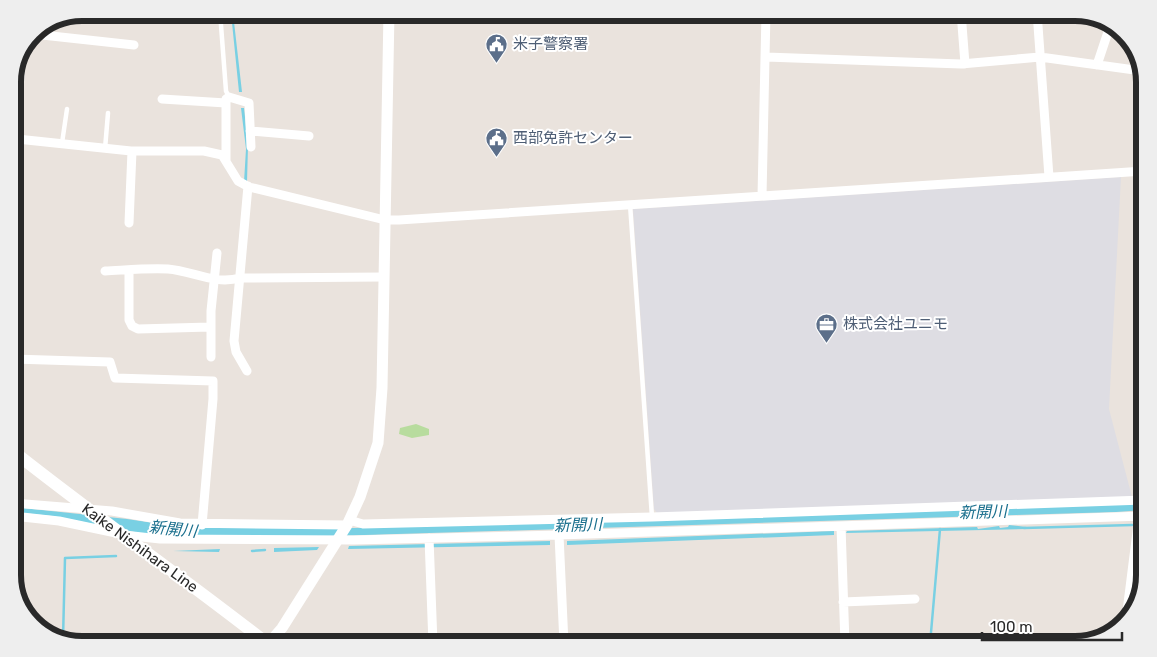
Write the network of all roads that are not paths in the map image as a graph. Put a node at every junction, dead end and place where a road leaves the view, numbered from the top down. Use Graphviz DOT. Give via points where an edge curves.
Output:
graph roads {
  1 [pos="221,21"];
  2 [pos="389,21"];
  3 [pos="766,21"];
  4 [pos="962,21"];
  5 [pos="1038,21"];
  6 [pos="1108,31"];
  7 [pos="44,35"];
  8 [pos="134,46"];
  9 [pos="766,57"];
  10 [pos="1040,57"];
  11 [pos="965,64"];
  12 [pos="1097,65"];
  13 [pos="1134,69"];
  14 [pos="162,99"];
  15 [pos="228,100"];
  16 [pos="67,109"];
  17 [pos="108,113"];
  18 [pos="250,131"];
  19 [pos="309,136"];
  20 [pos="21,140"];
  21 [pos="62,143"];
  22 [pos="251,148"];
  23 [pos="105,149"];
  24 [pos="132,151"];
  25 [pos="226,161"];
  26 [pos="1136,171"];
  27 [pos="1049,177"];
  28 [pos="248,186"];
  29 [pos="762,196"];
  30 [pos="630,204"];
  31 [pos="385,220"];
  32 [pos="129,223"];
  33 [pos="217,253"];
  34 [pos="129,270"];
  35 [pos="105,271"];
  36 [pos="384,277"];
  37 [pos="240,278"];
  38 [pos="214,280"];
  39 [pos="210,327"];
  40 [pos="211,356"];
  41 [pos="21,358"];
  42 [pos="247,370"];
  43 [pos="21,457"];
  44 [pos="21,504"];
  45 [pos="1136,509"];
  46 [pos="1136,509"];
  47 [pos="91,512"];
  48 [pos="21,517"];
  49 [pos="652,517"];
  50 [pos="347,524"];
  51 [pos="202,525"];
  52 [pos="840,526"];
  53 [pos="120,533"];
  54 [pos="1136,534"];
  55 [pos="559,535"];
  56 [pos="429,538"];
  57 [pos="337,539"];
  58 [pos="915,599"];
  59 [pos="843,602"];
  60 [pos="1128,606"];
  61 [pos="257,636"];
  62 [pos="275,636"];
  63 [pos="433,636"];
  64 [pos="564,636"];
  65 [pos="845,636"];
  1 -- 15 [label="lane"];
  2 -- 31 [label="street"];
  3 -- 9 [label="street"];
  4 -- 11 [label="street"];
  5 -- 10 [label="street"];
  6 -- 12 [label="street"];
  7 -- 8 [label="street"];
  9 -- 11 [label="street"];
  9 -- 29 [label="street"];
  10 -- 11 [label="street"];
  10 -- 12 [label="street"];
  10 -- 27 [label="street"];
  12 -- 13 [label="street"];
  14 -- 15 [label="street"];
  15 -- 18 [label="street" via="248,103"];
  15 -- 25 [label="street"];
  16 -- 21 [label="lane"];
  17 -- 23 [label="lane"];
  18 -- 19 [label="street"];
  18 -- 22 [label="street"];
  20 -- 21 [label="street"];
  21 -- 23 [label="street"];
  23 -- 24 [label="street"];
  24 -- 25 [label="street" via="204,151 222,155"];
  24 -- 32 [label="street"];
  25 -- 28 [label="street" via="238,181"];
  26 -- 27 [label="street"];
  27 -- 29 [label="street"];
  28 -- 31 [label="street"];
  28 -- 37 [label="street"];
  29 -- 30 [label="street"];
  30 -- 31 [label="street"];
  30 -- 49 [label="lane"];
  31 -- 36 [label="street"];
  33 -- 38 [label="street"];
  34 -- 35 [label="street"];
  34 -- 38 [label="street" via="169,270"];
  34 -- 39 [label="street" via="129,320 132,326"];
  36 -- 37 [label="street"];
  36 -- 50 [label="street" via="378,443 368,478"];
  37 -- 38 [label="street"];
  37 -- 42 [label="street" via="234,341 236,352"];
  38 -- 39 [label="street"];
  39 -- 40 [label="street"];
  41 -- 51 [label="street" via="110,362 115,378 213,381"];
  43 -- 47 [label="main road, Kaike Nishihara Line"];
  44 -- 47 [label="street"];
  45 -- 49 [label="street"];
  46 -- 52 [label="street"];
  47 -- 51 [label="street" via="112,511"];
  47 -- 53 [label="main road, Kaike Nishihara Line"];
  48 -- 53 [label="street" via="59,520"];
  49 -- 50 [label="street"];
  50 -- 51 [label="street"];
  50 -- 57 [label="street"];
  52 -- 55 [label="street"];
  52 -- 59 [label="street"];
  53 -- 57 [label="street" via="160,539"];
  53 -- 61 [label="main road, Kaike Nishihara Line"];
  54 -- 60 [label="street"];
  55 -- 56 [label="street"];
  55 -- 64 [label="street"];
  56 -- 57 [label="street"];
  56 -- 63 [label="street"];
  57 -- 62 [label="street"];
  58 -- 59 [label="street"];
  59 -- 65 [label="street"];
}
